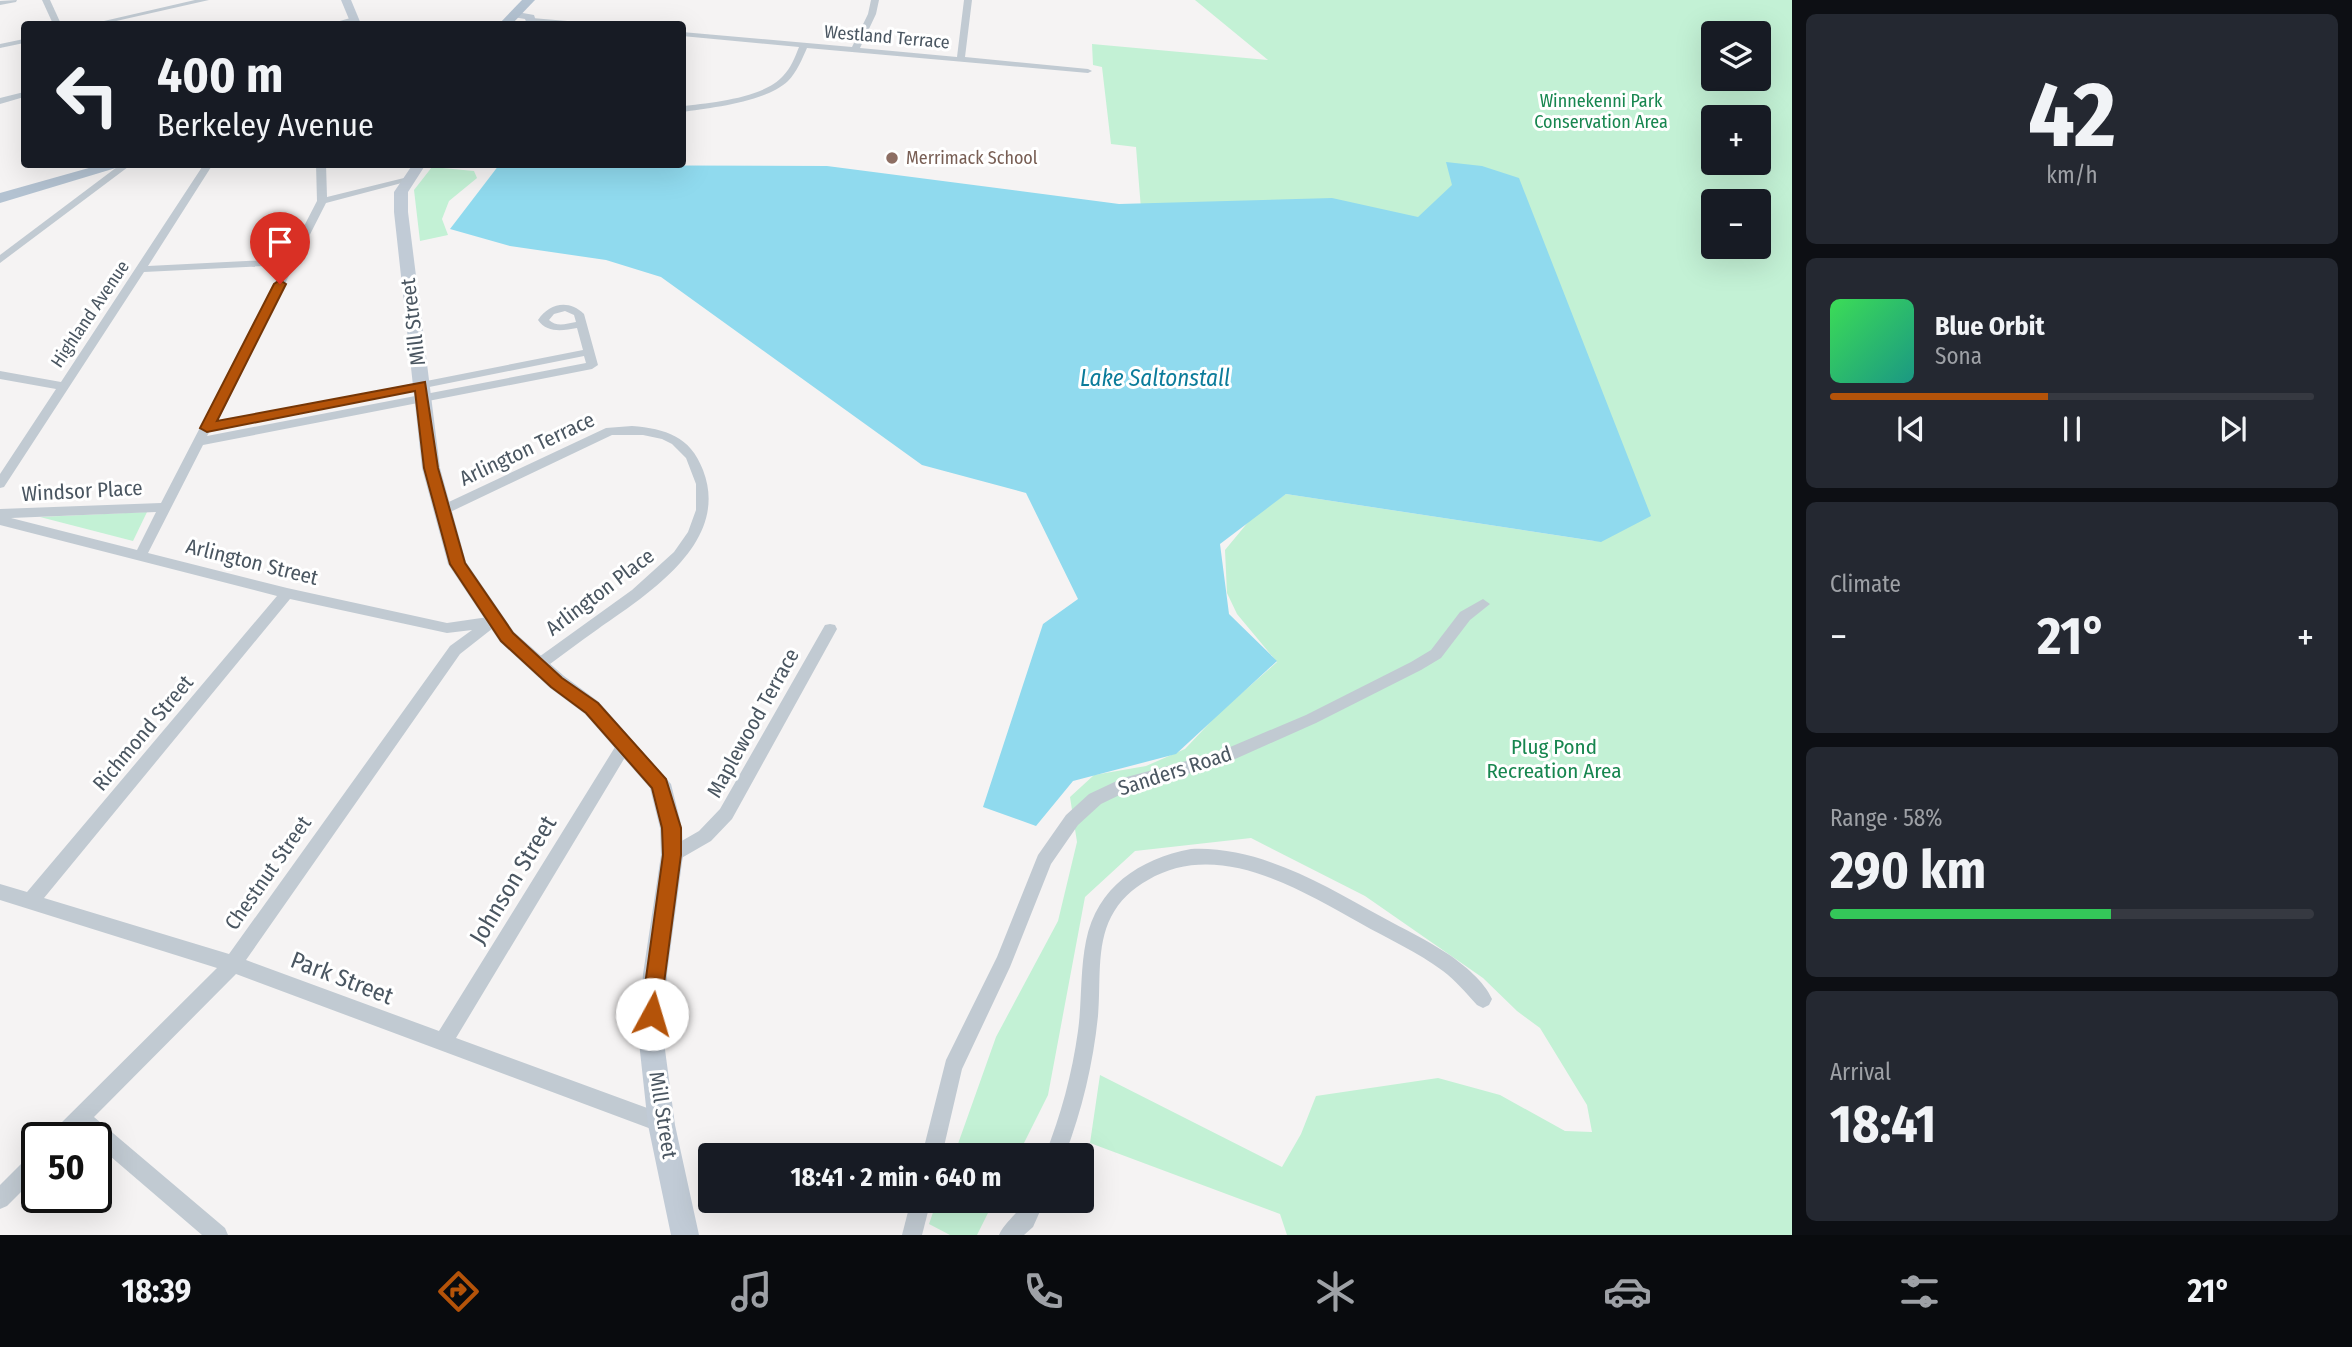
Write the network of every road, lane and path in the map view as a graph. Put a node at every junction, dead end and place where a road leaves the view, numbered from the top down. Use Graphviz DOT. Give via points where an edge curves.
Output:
graph roads {
  1 [pos="13,0"];
  2 [pos="46,0"];
  3 [pos="205,0"];
  4 [pos="346,0"];
  5 [pos="529,0"];
  6 [pos="875,0"];
  7 [pos="968,0"];
  8 [pos="0,3"];
  9 [pos="517,15"];
  10 [pos="56,21"];
  11 [pos="109,21"];
  12 [pos="355,21"];
  13 [pos="509,21"];
  14 [pos="532,21"];
  15 [pos="686,34"];
  16 [pos="21,42"];
  17 [pos="804,45"];
  18 [pos="0,46"];
  19 [pos="855,50"];
  20 [pos="961,59"];
  21 [pos="1088,71"];
  22 [pos="21,96"];
  23 [pos="0,101"];
  24 [pos="686,108"];
  25 [pos="108,168"];
  26 [pos="123,168"];
  27 [pos="206,168"];
  28 [pos="321,168"];
  29 [pos="417,168"];
  30 [pos="408,180"];
  31 [pos="0,198"];
  32 [pos="322,201"];
  33 [pos="0,260"];
  34 [pos="291,262"];
  35 [pos="141,269"];
  36 [pos="581,324"];
  37 [pos="589,352"];
  38 [pos="0,375"];
  39 [pos="63,386"];
  40 [pos="421,392"];
  41 [pos="207,428"];
  42 [pos="199,442"];
  43 [pos="0,484"];
  44 [pos="165,507"];
  45 [pos="441,511"];
  46 [pos="703,511"];
  47 [pos="0,514"];
  48 [pos="0,520"];
  49 [pos="140,556"];
  50 [pos="287,593"];
  51 [pos="1483,604"];
  52 [pos="495,621"];
  53 [pos="830,629"];
  54 [pos="537,666"];
  55 [pos="625,744"];
  56 [pos="672,855"];
  57 [pos="0,892"];
  58 [pos="31,900"];
  59 [pos="233,964"];
  60 [pos="1483,999"];
  61 [pos="443,1042"];
  62 [pos="80,1118"];
  63 [pos="76,1122"];
  64 [pos="662,1123"];
  65 [pos="935,1143"];
  66 [pos="1059,1143"];
  67 [pos="21,1178"];
  68 [pos="0,1199"];
  69 [pos="918,1213"];
  70 [pos="1029,1213"];
  71 [pos="218,1235"];
  72 [pos="685,1235"];
  73 [pos="912,1235"];
  74 [pos="1009,1235"];
  1 -- 8 [label="street"];
  2 -- 10 [label="street"];
  3 -- 11 [label="street"];
  4 -- 12 [label="main road"];
  5 -- 9 [label="main road"];
  6 -- 19 [label="street"];
  7 -- 20 [label="street"];
  9 -- 13 [label="main road"];
  9 -- 14 [label="main road"];
  15 -- 17 [label="street, Westland Terrace"];
  16 -- 18 [label="street"];
  17 -- 19 [label="street, Westland Terrace"];
  17 -- 24 [label="street" via="781,84"];
  19 -- 20 [label="street, Westland Terrace"];
  20 -- 21 [label="street, Westland Terrace"];
  22 -- 23 [label="street"];
  25 -- 31 [label="main road"];
  26 -- 33 [label="street"];
  27 -- 35 [label="street, Highland Avenue"];
  28 -- 32 [label="street"];
  29 -- 30 [label="main road, Mill Street"];
  30 -- 32 [label="street"];
  30 -- 40 [label="main road, Mill Street" via="401,192 401,212"];
  32 -- 34 [label="street"];
  34 -- 35 [label="street"];
  34 -- 41 [label="street"];
  35 -- 39 [label="street, Highland Avenue"];
  36 -- 37 [label="street"];
  37 -- 40 [label="street"];
  37 -- 40 [label="street" via="592,365"];
  38 -- 39 [label="street"];
  39 -- 43 [label="street, Highland Avenue"];
  40 -- 41 [label="street"];
  40 -- 42 [label="street"];
  40 -- 45 [label="main road, Mill Street"];
  41 -- 42 [label="street"];
  42 -- 44 [label="street"];
  44 -- 47 [label="street, Windsor Place"];
  44 -- 49 [label="street"];
  45 -- 46 [label="street, Arlington Terrace" via="610,431 630,428 671,439 689,451 701,471"];
  45 -- 52 [label="main road, Mill Street" via="457,564"];
  46 -- 54 [label="street, Arlington Place" via="673,565"];
  48 -- 49 [label="street, Arlington Street"];
  49 -- 50 [label="street, Arlington Street"];
  50 -- 52 [label="street, Arlington Street" via="447,628"];
  50 -- 58 [label="street, Richmond Street"];
  51 -- 65 [label="street, Sanders Road" via="1465,616 1436,654 1416,666 1219,759 1129,783 1095,799 1072,820 1044,860 1004,961 953,1067"];
  52 -- 54 [label="main road, Mill Street"];
  52 -- 59 [label="street, Chestnut Street" via="455,650"];
  53 -- 56 [label="street, Maplewood Terrace" via="726,814 705,836"];
  54 -- 55 [label="main road, Mill Street" via="592,708"];
  55 -- 56 [label="main road, Mill Street" via="660,784 671,828"];
  55 -- 61 [label="street, Johnson Street"];
  56 -- 64 [label="main road, Mill Street" via="652,1014"];
  57 -- 58 [label="street, Park Street"];
  58 -- 59 [label="street, Park Street"];
  59 -- 61 [label="street, Park Street"];
  59 -- 62 [label="street, Chestnut Street"];
  60 -- 66 [label="street" via="1430,953 1293,881 1227,858 1200,855 1169,862 1127,885 1110,902 1096,933 1084,1049"];
  61 -- 64 [label="street, Park Street"];
  62 -- 63 [label="street, Chestnut Street"];
  62 -- 71 [label="street"];
  64 -- 72 [label="main road, Mill Street"];
  67 -- 68 [label="street"];
  69 -- 73 [label="street"];
  70 -- 74 [label="street"];
}
